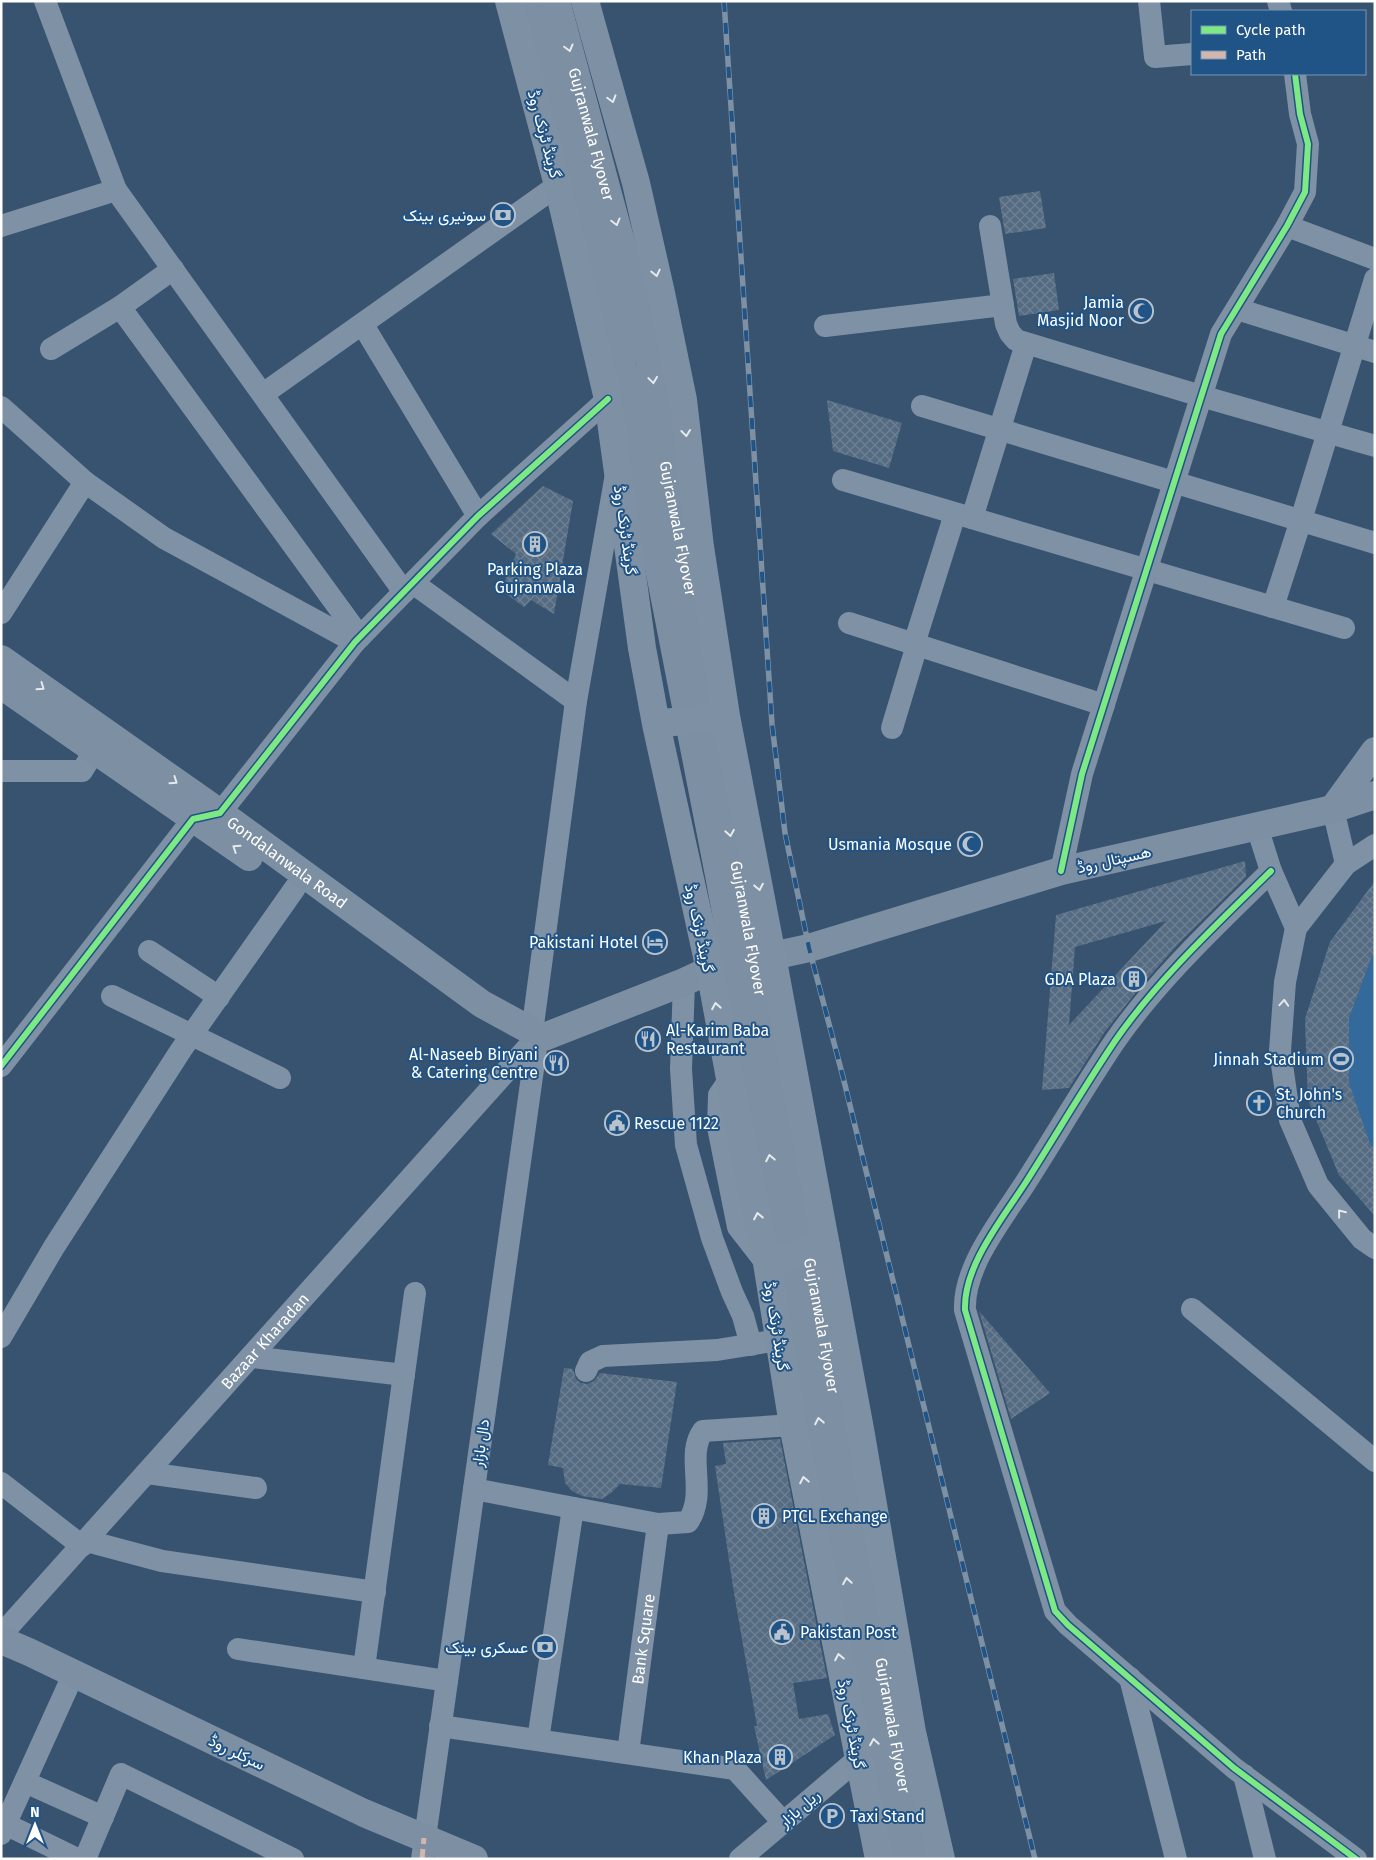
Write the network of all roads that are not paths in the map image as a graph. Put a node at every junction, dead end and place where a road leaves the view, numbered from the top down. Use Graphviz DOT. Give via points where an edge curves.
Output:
graph roads {
  1 [pos="44,1"];
  2 [pos="510,1"];
  3 [pos="536,1"];
  4 [pos="556,1"];
  5 [pos="584,1"];
  6 [pos="1149,1"];
  7 [pos="1191,54"];
  8 [pos="1295,75"];
  9 [pos="558,185"];
  10 [pos="116,190"];
  11 [pos="1,226"];
  12 [pos="990,226"];
  13 [pos="1287,226"];
  14 [pos="1375,259"];
  15 [pos="173,268"];
  16 [pos="1375,279"];
  17 [pos="1003,305"];
  18 [pos="120,307"];
  19 [pos="1237,309"];
  20 [pos="363,325"];
  21 [pos="825,326"];
  22 [pos="1026,344"];
  23 [pos="51,348"];
  24 [pos="1365,349"];
  25 [pos="263,394"];
  26 [pos="1201,396"];
  27 [pos="608,399"];
  28 [pos="922,406"];
  29 [pos="1,407"];
  30 [pos="998,430"];
  31 [pos="1328,432"];
  32 [pos="1375,446"];
  33 [pos="617,466"];
  34 [pos="843,480"];
  35 [pos="85,482"];
  36 [pos="1173,482"];
  37 [pos="478,516"];
  38 [pos="963,516"];
  39 [pos="1301,520"];
  40 [pos="1375,542"];
  41 [pos="1147,570"];
  42 [pos="409,587"];
  43 [pos="1273,607"];
  44 [pos="1,613"];
  45 [pos="849,623"];
  46 [pos="1344,628"];
  47 [pos="358,640"];
  48 [pos="916,644"];
  49 [pos="1,659"];
  50 [pos="1,685"];
  51 [pos="576,701"];
  52 [pos="1104,705"];
  53 [pos="726,716"];
  54 [pos="656,724"];
  55 [pos="892,728"];
  56 [pos="95,750"];
  57 [pos="1375,751"];
  58 [pos="1,771"];
  59 [pos="1375,795"];
  60 [pos="1333,809"];
  61 [pos="220,813"];
  62 [pos="193,819"];
  63 [pos="1257,827"];
  64 [pos="1375,845"];
  65 [pos="1346,864"];
  66 [pos="1061,871"];
  67 [pos="1271,871"];
  68 [pos="295,888"];
  69 [pos="1296,928"];
  70 [pos="149,951"];
  71 [pos="772,956"];
  72 [pos="710,970"];
  73 [pos="684,982"];
  74 [pos="112,996"];
  75 [pos="218,997"];
  76 [pos="192,1034"];
  77 [pos="532,1038"];
  78 [pos="1,1066"];
  79 [pos="280,1078"];
  80 [pos="826,1245"];
  81 [pos="1375,1248"];
  82 [pos="767,1263"];
  83 [pos="415,1293"];
  84 [pos="1192,1309"];
  85 [pos="1,1337"];
  86 [pos="779,1340"];
  87 [pos="751,1344"];
  88 [pos="252,1357"];
  89 [pos="586,1371"];
  90 [pos="404,1375"];
  91 [pos="793,1424"];
  92 [pos="1375,1461"];
  93 [pos="148,1473"];
  94 [pos="1,1483"];
  95 [pos="256,1488"];
  96 [pos="474,1489"];
  97 [pos="574,1508"];
  98 [pos="658,1524"];
  99 [pos="85,1544"];
  100 [pos="374,1592"];
  101 [pos="1,1635"];
  102 [pos="1,1640"];
  103 [pos="238,1649"];
  104 [pos="364,1668"];
  105 [pos="74,1673"];
  106 [pos="1130,1678"];
  107 [pos="447,1681"];
  108 [pos="440,1726"];
  109 [pos="538,1740"];
  110 [pos="628,1754"];
  111 [pos="858,1758"];
  112 [pos="1244,1775"];
  113 [pos="25,1782"];
  114 [pos="103,1817"];
  115 [pos="783,1822"];
  116 [pos="3,1826"];
  117 [pos="423,1848"];
  118 [pos="78,1859"];
  119 [pos="85,1859"];
  120 [pos="292,1859"];
  121 [pos="474,1859"];
  122 [pos="740,1859"];
  123 [pos="879,1859"];
  124 [pos="893,1859"];
  125 [pos="917,1859"];
  126 [pos="941,1859"];
  127 [pos="1176,1859"];
  128 [pos="1266,1859"];
  129 [pos="1356,1859"];
  1 -- 10 [label="street"];
  2 -- 9 [label="highway, گرینڈ ٹرنک روڈ"];
  124 -- 3 [label="main road, Gujranwala Flyover, one-way" via="838,1527 620,351 605,275"];
  4 -- 125 [label="main road, Gujranwala Flyover, one-way" via="650,361 660,434 696,618 708,714 821,1319"];
  5 -- 53 [label="highway, one-way" via="636,184 683,400 700,547"];
  6 -- 7 [label="street" via="1155,57"];
  8 -- 13 [label="street" via="1308,144 1305,192"];
  9 -- 20 [label="street"];
  9 -- 27 [label="highway, گرینڈ ٹرنک روڈ"];
  10 -- 11 [label="street"];
  10 -- 15 [label="street"];
  12 -- 17 [label="street"];
  13 -- 14 [label="street"];
  13 -- 19 [label="street"];
  15 -- 18 [label="street"];
  15 -- 25 [label="street"];
  16 -- 24 [label="street"];
  17 -- 21 [label="street"];
  17 -- 22 [label="street" via="1010,333"];
  18 -- 23 [label="street"];
  18 -- 47 [label="street"];
  19 -- 24 [label="street"];
  19 -- 26 [label="street" via="1221,334"];
  20 -- 25 [label="street"];
  20 -- 37 [label="street"];
  22 -- 26 [label="street"];
  22 -- 30 [label="street"];
  24 -- 31 [label="street"];
  25 -- 42 [label="street"];
  26 -- 31 [label="street"];
  26 -- 36 [label="street"];
  27 -- 33 [label="highway, گرینڈ ٹرنک روڈ"];
  27 -- 37 [label="street"];
  28 -- 30 [label="street"];
  29 -- 35 [label="street"];
  30 -- 36 [label="street"];
  30 -- 38 [label="street"];
  31 -- 32 [label="street"];
  31 -- 39 [label="street"];
  33 -- 51 [label="street, دال بازار"];
  33 -- 54 [label="highway, گرینڈ ٹرنک روڈ"];
  34 -- 38 [label="street"];
  35 -- 44 [label="street"];
  35 -- 47 [label="street" via="164,538"];
  36 -- 39 [label="street"];
  36 -- 41 [label="street"];
  37 -- 42 [label="street"];
  38 -- 41 [label="street"];
  38 -- 48 [label="street"];
  39 -- 40 [label="street"];
  39 -- 43 [label="street"];
  41 -- 43 [label="street"];
  41 -- 52 [label="street"];
  42 -- 47 [label="street"];
  42 -- 51 [label="street"];
  43 -- 46 [label="street"];
  45 -- 48 [label="street"];
  47 -- 61 [label="street"];
  48 -- 52 [label="street"];
  48 -- 55 [label="street"];
  49 -- 61 [label="main road, Gondalanwala Road, one-way"];
  50 -- 56 [label="main road, Gondalanwala Road"];
  51 -- 77 [label="street, دال بازار"];
  52 -- 66 [label="street" via="1082,774"];
  53 -- 54 [label="highway"];
  53 -- 71 [label="highway, one-way"];
  54 -- 72 [label="highway, گرینڈ ٹرنک روڈ"];
  56 -- 58 [label="street" via="82,771"];
  56 -- 62 [label="main road, Gondalanwala Road"];
  57 -- 60 [label="main road"];
  59 -- 60 [label="main road, ھسپتال روڈ"];
  60 -- 63 [label="main road, ھسپتال روڈ"];
  60 -- 65 [label="street"];
  61 -- 62 [label="street"];
  61 -- 77 [label="main road, Gondalanwala Road"];
  68 -- 62 [label="main road, Gondalanwala Road, one-way"];
  62 -- 78 [label="street"];
  63 -- 66 [label="main road, ھسپتال روڈ"];
  63 -- 67 [label="street"];
  64 -- 65 [label="street"];
  65 -- 69 [label="street"];
  66 -- 71 [label="main road, ھسپتال روڈ"];
  67 -- 69 [label="street"];
  67 -- 106 [label="street" via="1155,991 1116,1041 982,1251 965,1296 965,1310 1055,1611 1068,1626"];
  68 -- 75 [label="street"];
  68 -- 77 [label="main road, Gondalanwala Road" via="455,1001"];
  81 -- 69 [label="street, one-way" via="1362,1239 1318,1185 1290,1120 1280,1051 1285,982"];
  70 -- 75 [label="street"];
  71 -- 80 [label="highway"];
  72 -- 73 [label="main road"];
  82 -- 72 [label="highway, گرینڈ ٹرنک روڈ, one-way"];
  73 -- 77 [label="main road"];
  73 -- 87 [label="street" via="681,1069 686,1145 712,1238"];
  74 -- 76 [label="street"];
  75 -- 76 [label="street"];
  76 -- 79 [label="street"];
  76 -- 85 [label="street" via="54,1247"];
  77 -- 88 [label="street, Bazaar Kharadan"];
  77 -- 96 [label="street, دال بازار"];
  80 -- 82 [label="highway"];
  80 -- 126 [label="highway" via="912,1732"];
  82 -- 86 [label="highway, گرینڈ ٹرنک روڈ"];
  83 -- 90 [label="street"];
  84 -- 92 [label="street"];
  86 -- 87 [label="street"];
  86 -- 91 [label="highway, گرینڈ ٹرنک روڈ"];
  87 -- 89 [label="street" via="717,1350 603,1356 590,1362"];
  88 -- 90 [label="street"];
  88 -- 93 [label="street, Bazaar Kharadan"];
  90 -- 100 [label="street"];
  91 -- 98 [label="street" via="703,1431 697,1439 698,1497 692,1516 688,1522"];
  111 -- 91 [label="highway, گرینڈ ٹرنک روڈ, one-way"];
  93 -- 95 [label="street"];
  93 -- 99 [label="street, Bazaar Kharadan"];
  94 -- 99 [label="street"];
  96 -- 97 [label="street"];
  96 -- 107 [label="street, دال بازار"];
  97 -- 98 [label="street"];
  97 -- 109 [label="street"];
  98 -- 110 [label="street, Bank Square"];
  99 -- 100 [label="street" via="162,1560"];
  99 -- 101 [label="street, Bazaar Kharadan"];
  100 -- 104 [label="street"];
  102 -- 105 [label="main road, سرکلر روڈ"];
  103 -- 104 [label="street"];
  104 -- 107 [label="street"];
  105 -- 113 [label="street"];
  105 -- 117 [label="main road, سرکلر روڈ" via="364,1813"];
  106 -- 112 [label="street"];
  106 -- 127 [label="street"];
  107 -- 108 [label="street, دال بازار"];
  108 -- 109 [label="street"];
  108 -- 117 [label="street, دال بازار"];
  109 -- 110 [label="street"];
  110 -- 115 [label="street" via="735,1769"];
  111 -- 115 [label="street, ریل بازار"];
  111 -- 123 [label="highway, گرینڈ ٹرنک روڈ"];
  112 -- 128 [label="street"];
  112 -- 129 [label="street"];
  113 -- 114 [label="street"];
  113 -- 116 [label="street"];
  114 -- 119 [label="street"];
  114 -- 120 [label="street" via="121,1774"];
  115 -- 122 [label="street, ریل بازار"];
  116 -- 118 [label="street"];
  117 -- 121 [label="main road, سرکلر روڈ"];
}
